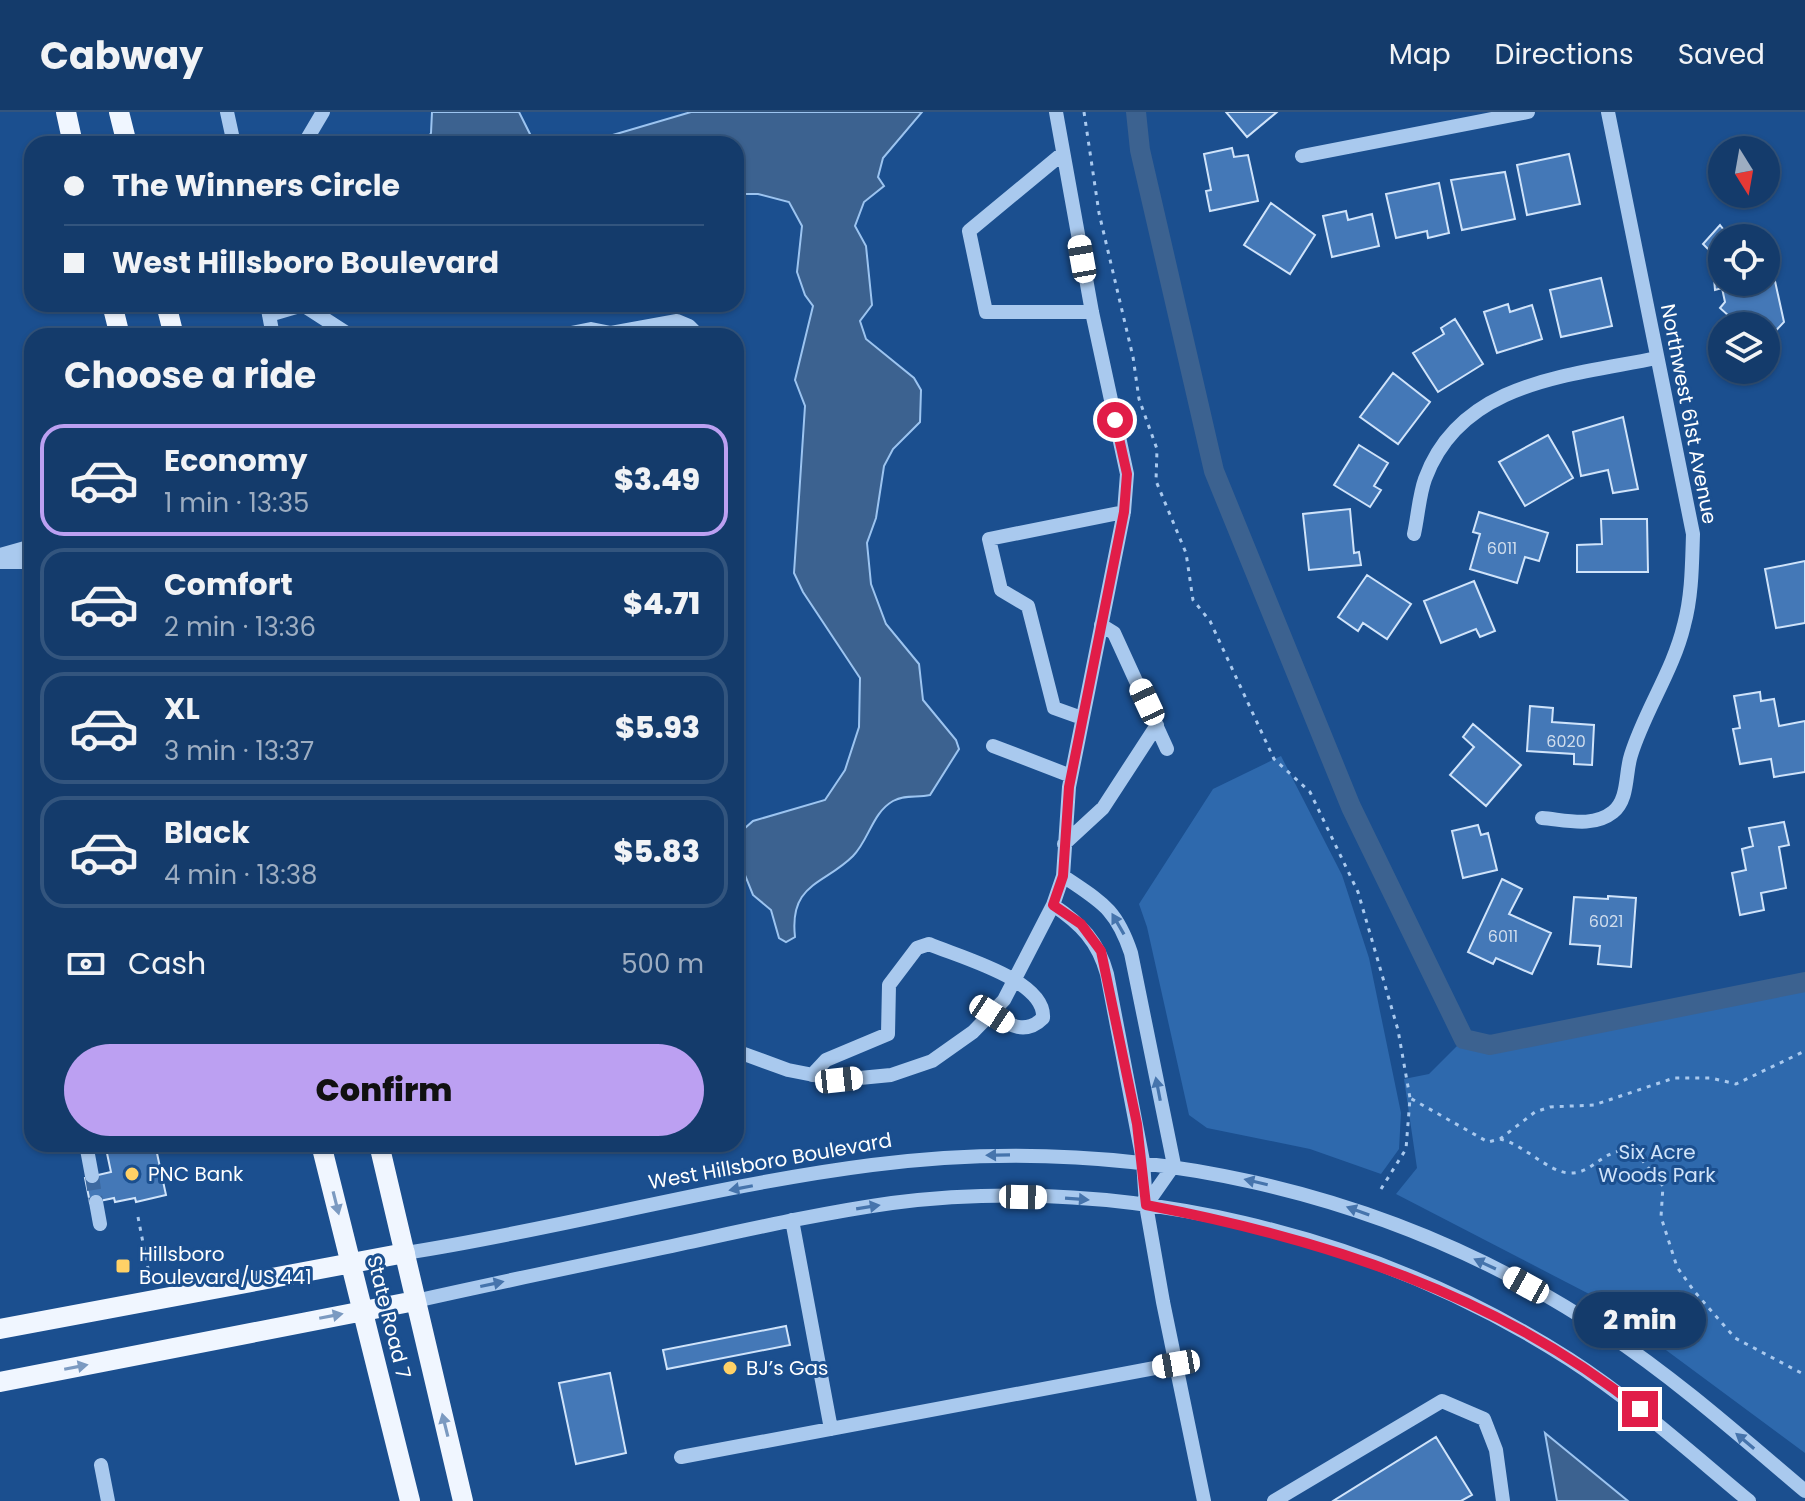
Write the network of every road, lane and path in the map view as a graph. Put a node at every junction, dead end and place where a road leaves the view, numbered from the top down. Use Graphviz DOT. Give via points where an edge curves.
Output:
graph roads {
  1 [pos="66,112"];
  2 [pos="119,112"];
  3 [pos="227,112"];
  4 [pos="323,112"];
  5 [pos="1056,112"];
  6 [pos="1084,112"];
  7 [pos="1528,112"];
  8 [pos="1608,112"];
  9 [pos="71,136"];
  10 [pos="125,136"];
  11 [pos="232,136"];
  12 [pos="309,136"];
  13 [pos="1062,154"];
  14 [pos="1302,156"];
  15 [pos="314,312"];
  16 [pos="1092,312"];
  17 [pos="339,328"];
  18 [pos="638,328"];
  19 [pos="691,328"];
  20 [pos="1657,358"];
  21 [pos="1124,512"];
  22 [pos="1414,534"];
  23 [pos="24,548"];
  24 [pos="0,555"];
  25 [pos="0,562"];
  26 [pos="24,562"];
  27 [pos="1101,625"];
  28 [pos="1082,718"];
  29 [pos="1157,725"];
  30 [pos="993,746"];
  31 [pos="1167,749"];
  32 [pos="1071,776"];
  33 [pos="1542,818"];
  34 [pos="1064,844"];
  35 [pos="1063,876"];
  36 [pos="1053,905"];
  37 [pos="1015,979"];
  38 [pos="1139,994"];
  39 [pos="1112,1000"];
  40 [pos="992,1014"];
  41 [pos="1805,1051"];
  42 [pos="744,1054"];
  43 [pos="812,1075"];
  44 [pos="1410,1098"];
  45 [pos="1500,1139"];
  46 [pos="88,1152"];
  47 [pos="323,1152"];
  48 [pos="381,1152"];
  49 [pos="1143,1161"];
  50 [pos="1174,1165"];
  51 [pos="92,1176"];
  52 [pos="1381,1189"];
  53 [pos="96,1202"];
  54 [pos="1146,1205"];
  55 [pos="138,1217"];
  56 [pos="792,1220"];
  57 [pos="100,1224"];
  58 [pos="405,1253"];
  59 [pos="351,1263"];
  60 [pos="153,1299"];
  61 [pos="415,1301"];
  62 [pos="363,1310"];
  63 [pos="0,1329"];
  64 [pos="1176,1364"];
  65 [pos="1805,1375"];
  66 [pos="0,1382"];
  67 [pos="831,1429"];
  68 [pos="681,1457"];
  69 [pos="101,1465"];
  70 [pos="1805,1491"];
  71 [pos="108,1501"];
  72 [pos="410,1501"];
  73 [pos="463,1501"];
  74 [pos="1204,1501"];
  75 [pos="1274,1501"];
  76 [pos="1503,1501"];
  77 [pos="1749,1501"];
  1 -- 9 [label="main road"];
  2 -- 10 [label="main road"];
  3 -- 11 [label="street"];
  4 -- 12 [label="street"];
  5 -- 13 [label="street"];
  6 -- 44 [label="path" via="1099,213 1139,399 1157,449 1156,481 1186,553 1193,600 1210,621 1274,759 1310,792 1358,892 1398,1030"];
  7 -- 14 [label="street"];
  8 -- 20 [label="street, Northwest 61st Avenue"];
  13 -- 16 [label="street"];
  13 -- 16 [label="street" via="969,231 986,312"];
  15 -- 17 [label="street"];
  16 -- 21 [label="street" via="1127,474"];
  18 -- 19 [label="street" via="677,321"];
  20 -- 22 [label="street" via="1519,387 1482,407 1436,454 1424,482"];
  20 -- 33 [label="street, Northwest 61st Avenue" via="1693,534 1684,626 1642,721 1616,810 1598,822"];
  21 -- 27 [label="street"];
  21 -- 28 [label="street" via="989,539 1001,590 1028,606 1054,708"];
  23 -- 24 [label="street"];
  25 -- 26 [label="street"];
  27 -- 28 [label="street"];
  27 -- 29 [label="street" via="1114,633"];
  28 -- 32 [label="street"];
  29 -- 31 [label="street"];
  29 -- 34 [label="street" via="1103,808"];
  30 -- 32 [label="street"];
  32 -- 34 [label="street"];
  34 -- 35 [label="street"];
  35 -- 36 [label="street"];
  38 -- 35 [label="street, one-way" via="1124,931 1107,906"];
  36 -- 37 [label="street"];
  36 -- 39 [label="street" via="1081,924 1101,951"];
  37 -- 40 [label="street"];
  37 -- 40 [label="street" via="1038,997 1043,1018 1022,1028"];
  37 -- 43 [label="street" via="929,944 917,948 889,985 888,1034 826,1060"];
  38 -- 39 [label="street"];
  50 -- 38 [label="street, one-way"];
  39 -- 49 [label="street"];
  40 -- 43 [label="street" via="932,1061 891,1075 839,1080"];
  41 -- 45 [label="path" via="1736,1084 1674,1078 1594,1105 1550,1107 1519,1122"];
  42 -- 43 [label="street"];
  44 -- 45 [label="path" via="1473,1137"];
  44 -- 52 [label="path" via="1406,1149"];
  45 -- 65 [label="path" via="1517,1143 1559,1171 1573,1173 1616,1149 1634,1150 1663,1186 1661,1217 1677,1267 1694,1291 1735,1338"];
  46 -- 51 [label="street"];
  47 -- 59 [label="main road, State Road 7, one-way"];
  48 -- 58 [label="main road, State Road 7"];
  49 -- 50 [label="street, West Hillsboro Boulevard"];
  49 -- 54 [label="street"];
  49 -- 58 [label="street, West Hillsboro Boulevard, one-way" via="1008,1155 871,1165"];
  50 -- 54 [label="street"];
  70 -- 50 [label="street, West Hillsboro Boulevard, one-way" via="1633,1351 1511,1276 1340,1204"];
  53 -- 57 [label="street"];
  56 -- 54 [label="street, one-way" via="893,1203 971,1198"];
  54 -- 64 [label="street"];
  54 -- 77 [label="street" via="1296,1237 1380,1264 1449,1294 1568,1359 1626,1399"];
  55 -- 60 [label="path"];
  61 -- 56 [label="street, one-way"];
  56 -- 67 [label="street"];
  58 -- 59 [label="main road, West Hillsboro Boulevard"];
  58 -- 61 [label="main road, State Road 7"];
  59 -- 60 [label="main road, West Hillsboro Boulevard"];
  59 -- 62 [label="main road, State Road 7"];
  60 -- 63 [label="main road, West Hillsboro Boulevard"];
  61 -- 62 [label="main road"];
  73 -- 61 [label="main road, State Road 7, one-way"];
  66 -- 62 [label="main road, one-way"];
  62 -- 72 [label="main road, State Road 7"];
  64 -- 67 [label="street"];
  64 -- 74 [label="street"];
  67 -- 68 [label="street"];
  69 -- 71 [label="street"];
  75 -- 76 [label="street" via="1442,1401 1484,1419 1496,1450"];
}
